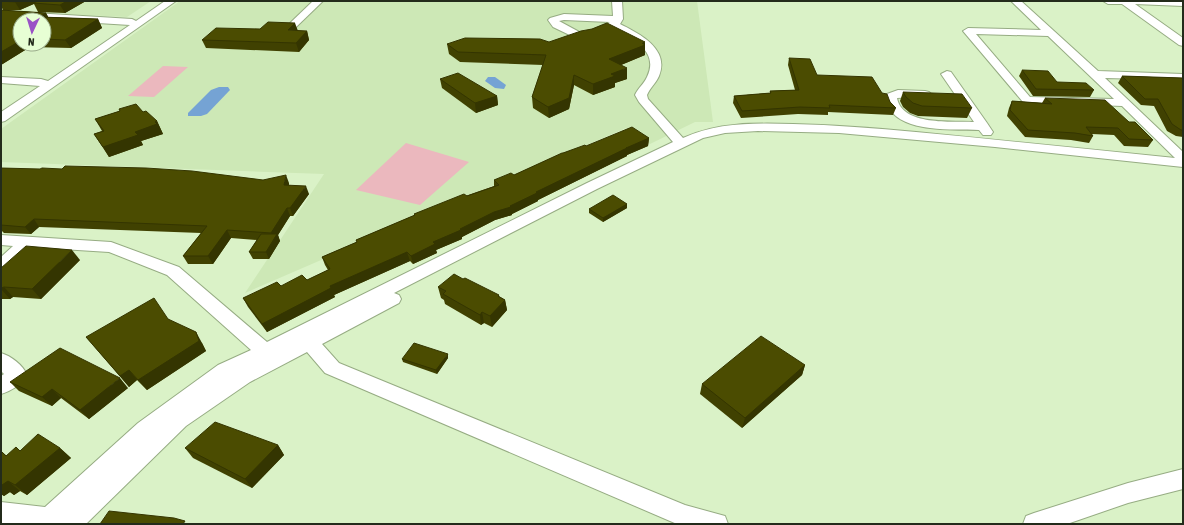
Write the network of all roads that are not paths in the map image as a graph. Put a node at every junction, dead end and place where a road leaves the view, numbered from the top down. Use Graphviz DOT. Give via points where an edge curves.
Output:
graph roads {
  1 [pos="162,1"];
  2 [pos="171,1"];
  3 [pos="318,1"];
  4 [pos="617,1"];
  5 [pos="1016,1"];
  6 [pos="1108,1"];
  7 [pos="1124,1"];
  8 [pos="1183,3"];
  9 [pos="36,8"];
  10 [pos="29,12"];
  11 [pos="1,14"];
  12 [pos="12,15"];
  13 [pos="52,18"];
  14 [pos="132,22"];
  15 [pos="615,22"];
  16 [pos="290,28"];
  17 [pos="1051,33"];
  18 [pos="1183,43"];
  19 [pos="947,74"];
  20 [pos="1095,74"];
  21 [pos="1183,77"];
  22 [pos="1,80"];
  23 [pos="41,85"];
  24 [pos="1,87"];
  25 [pos="961,95"];
  26 [pos="1125,103"];
  27 [pos="1,109"];
  28 [pos="1,118"];
  29 [pos="983,126"];
  30 [pos="805,131"];
  31 [pos="681,143"];
  32 [pos="995,143"];
  33 [pos="1183,159"];
  34 [pos="1183,163"];
  35 [pos="1183,171"];
  36 [pos="559,208"];
  37 [pos="1,240"];
  38 [pos="26,242"];
  39 [pos="1,266"];
  40 [pos="302,340"];
  41 [pos="271,356"];
  42 [pos="1,360"];
  43 [pos="1,386"];
  44 [pos="1183,479"];
  45 [pos="1,512"];
  46 [pos="46,521"];
  47 [pos="70,524"];
  48 [pos="717,524"];
  49 [pos="1034,524"];
  1 -- 14 [label="street"];
  2 -- 23 [label="street"];
  3 -- 16 [label="street"];
  4 -- 15 [label="street"];
  5 -- 17 [label="street"];
  6 -- 7 [label="street"];
  7 -- 8 [label="street"];
  7 -- 18 [label="street"];
  9 -- 10 [label="street"];
  11 -- 12 [label="street"];
  13 -- 14 [label="street"];
  14 -- 23 [label="street"];
  15 -- 15 [label="street" via="595,34 582,37 556,25 552,20 564,17"];
  15 -- 31 [label="street" via="642,40 656,60 654,76 641,96"];
  17 -- 20 [label="street"];
  17 -- 26 [label="street" via="968,31 1027,100"];
  19 -- 25 [label="street"];
  20 -- 21 [label="street"];
  20 -- 26 [label="street"];
  22 -- 23 [label="street"];
  23 -- 24 [label="street"];
  23 -- 27 [label="street"];
  23 -- 28 [label="street"];
  25 -- 29 [label="street"];
  25 -- 29 [label="street" via="898,93 891,96 891,103 899,114 906,118"];
  26 -- 33 [label="street"];
  29 -- 32 [label="street"];
  30 -- 31 [label="street" via="725,129 699,134"];
  30 -- 32 [label="street" via="839,129"];
  30 -- 35 [label="street" via="978,152"];
  30 -- 36 [label="street" via="721,138 690,148"];
  31 -- 36 [label="street"];
  32 -- 34 [label="street"];
  36 -- 40 [label="street" via="430,279"];
  37 -- 38 [label="street"];
  38 -- 39 [label="street"];
  38 -- 41 [label="street" via="111,247 173,271"];
  40 -- 41 [label="street"];
  40 -- 48 [label="street" via="332,368 685,516"];
  41 -- 46 [label="street" via="225,370 145,428"];
  41 -- 47 [label="street" via="179,420"];
  42 -- 43 [label="street" via="18,375"];
  44 -- 49 [label="street" via="1128,493"];
  45 -- 46 [label="street"];
}
